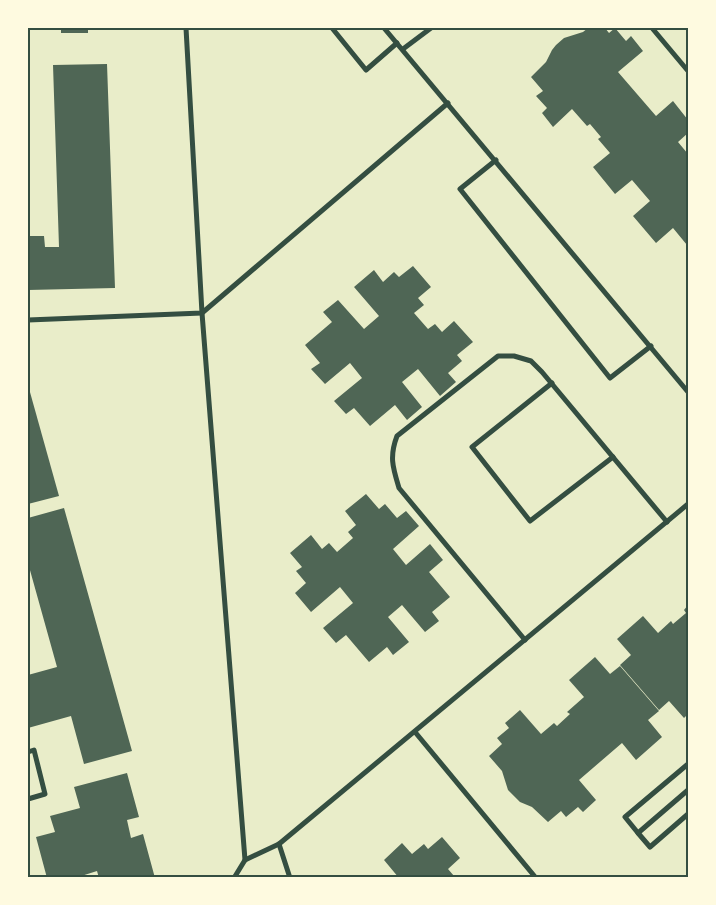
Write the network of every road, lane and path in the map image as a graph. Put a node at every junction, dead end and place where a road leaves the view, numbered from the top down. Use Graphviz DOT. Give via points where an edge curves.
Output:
graph roads {
  1 [pos="186,28"];
  2 [pos="332,28"];
  3 [pos="384,28"];
  4 [pos="431,28"];
  5 [pos="652,28"];
  6 [pos="397,43"];
  7 [pos="403,50"];
  8 [pos="688,71"];
  9 [pos="448,103"];
  10 [pos="496,160"];
  11 [pos="202,313"];
  12 [pos="28,320"];
  13 [pos="651,346"];
  14 [pos="552,383"];
  15 [pos="688,392"];
  16 [pos="613,457"];
  17 [pos="688,504"];
  18 [pos="667,522"];
  19 [pos="525,640"];
  20 [pos="415,732"];
  21 [pos="28,752"];
  22 [pos="688,764"];
  23 [pos="688,790"];
  24 [pos="28,798"];
  25 [pos="688,814"];
  26 [pos="638,833"];
  27 [pos="279,844"];
  28 [pos="245,860"];
  29 [pos="234,878"];
  30 [pos="290,878"];
  31 [pos="536,878"];
  1 -- 11 [label="street"];
  2 -- 6 [label="street" via="366,70"];
  3 -- 6 [label="street"];
  4 -- 7 [label="street"];
  5 -- 8 [label="street"];
  6 -- 7 [label="street"];
  7 -- 9 [label="street"];
  9 -- 10 [label="street"];
  9 -- 11 [label="street"];
  10 -- 13 [label="street"];
  10 -- 13 [label="street" via="460,189 610,378"];
  11 -- 12 [label="street"];
  11 -- 28 [label="street"];
  13 -- 15 [label="street"];
  14 -- 16 [label="street"];
  14 -- 16 [label="street" via="472,447 530,521"];
  14 -- 19 [label="street" via="531,361 498,356 397,436 392,450 399,488"];
  16 -- 18 [label="street"];
  17 -- 18 [label="street"];
  18 -- 19 [label="street"];
  19 -- 20 [label="street"];
  20 -- 27 [label="street"];
  20 -- 31 [label="street"];
  21 -- 24 [label="street" via="34,750 45,794"];
  22 -- 26 [label="street" via="625,817"];
  23 -- 26 [label="street"];
  25 -- 26 [label="street" via="650,847"];
  27 -- 28 [label="street"];
  27 -- 30 [label="street"];
  28 -- 29 [label="street"];
}
